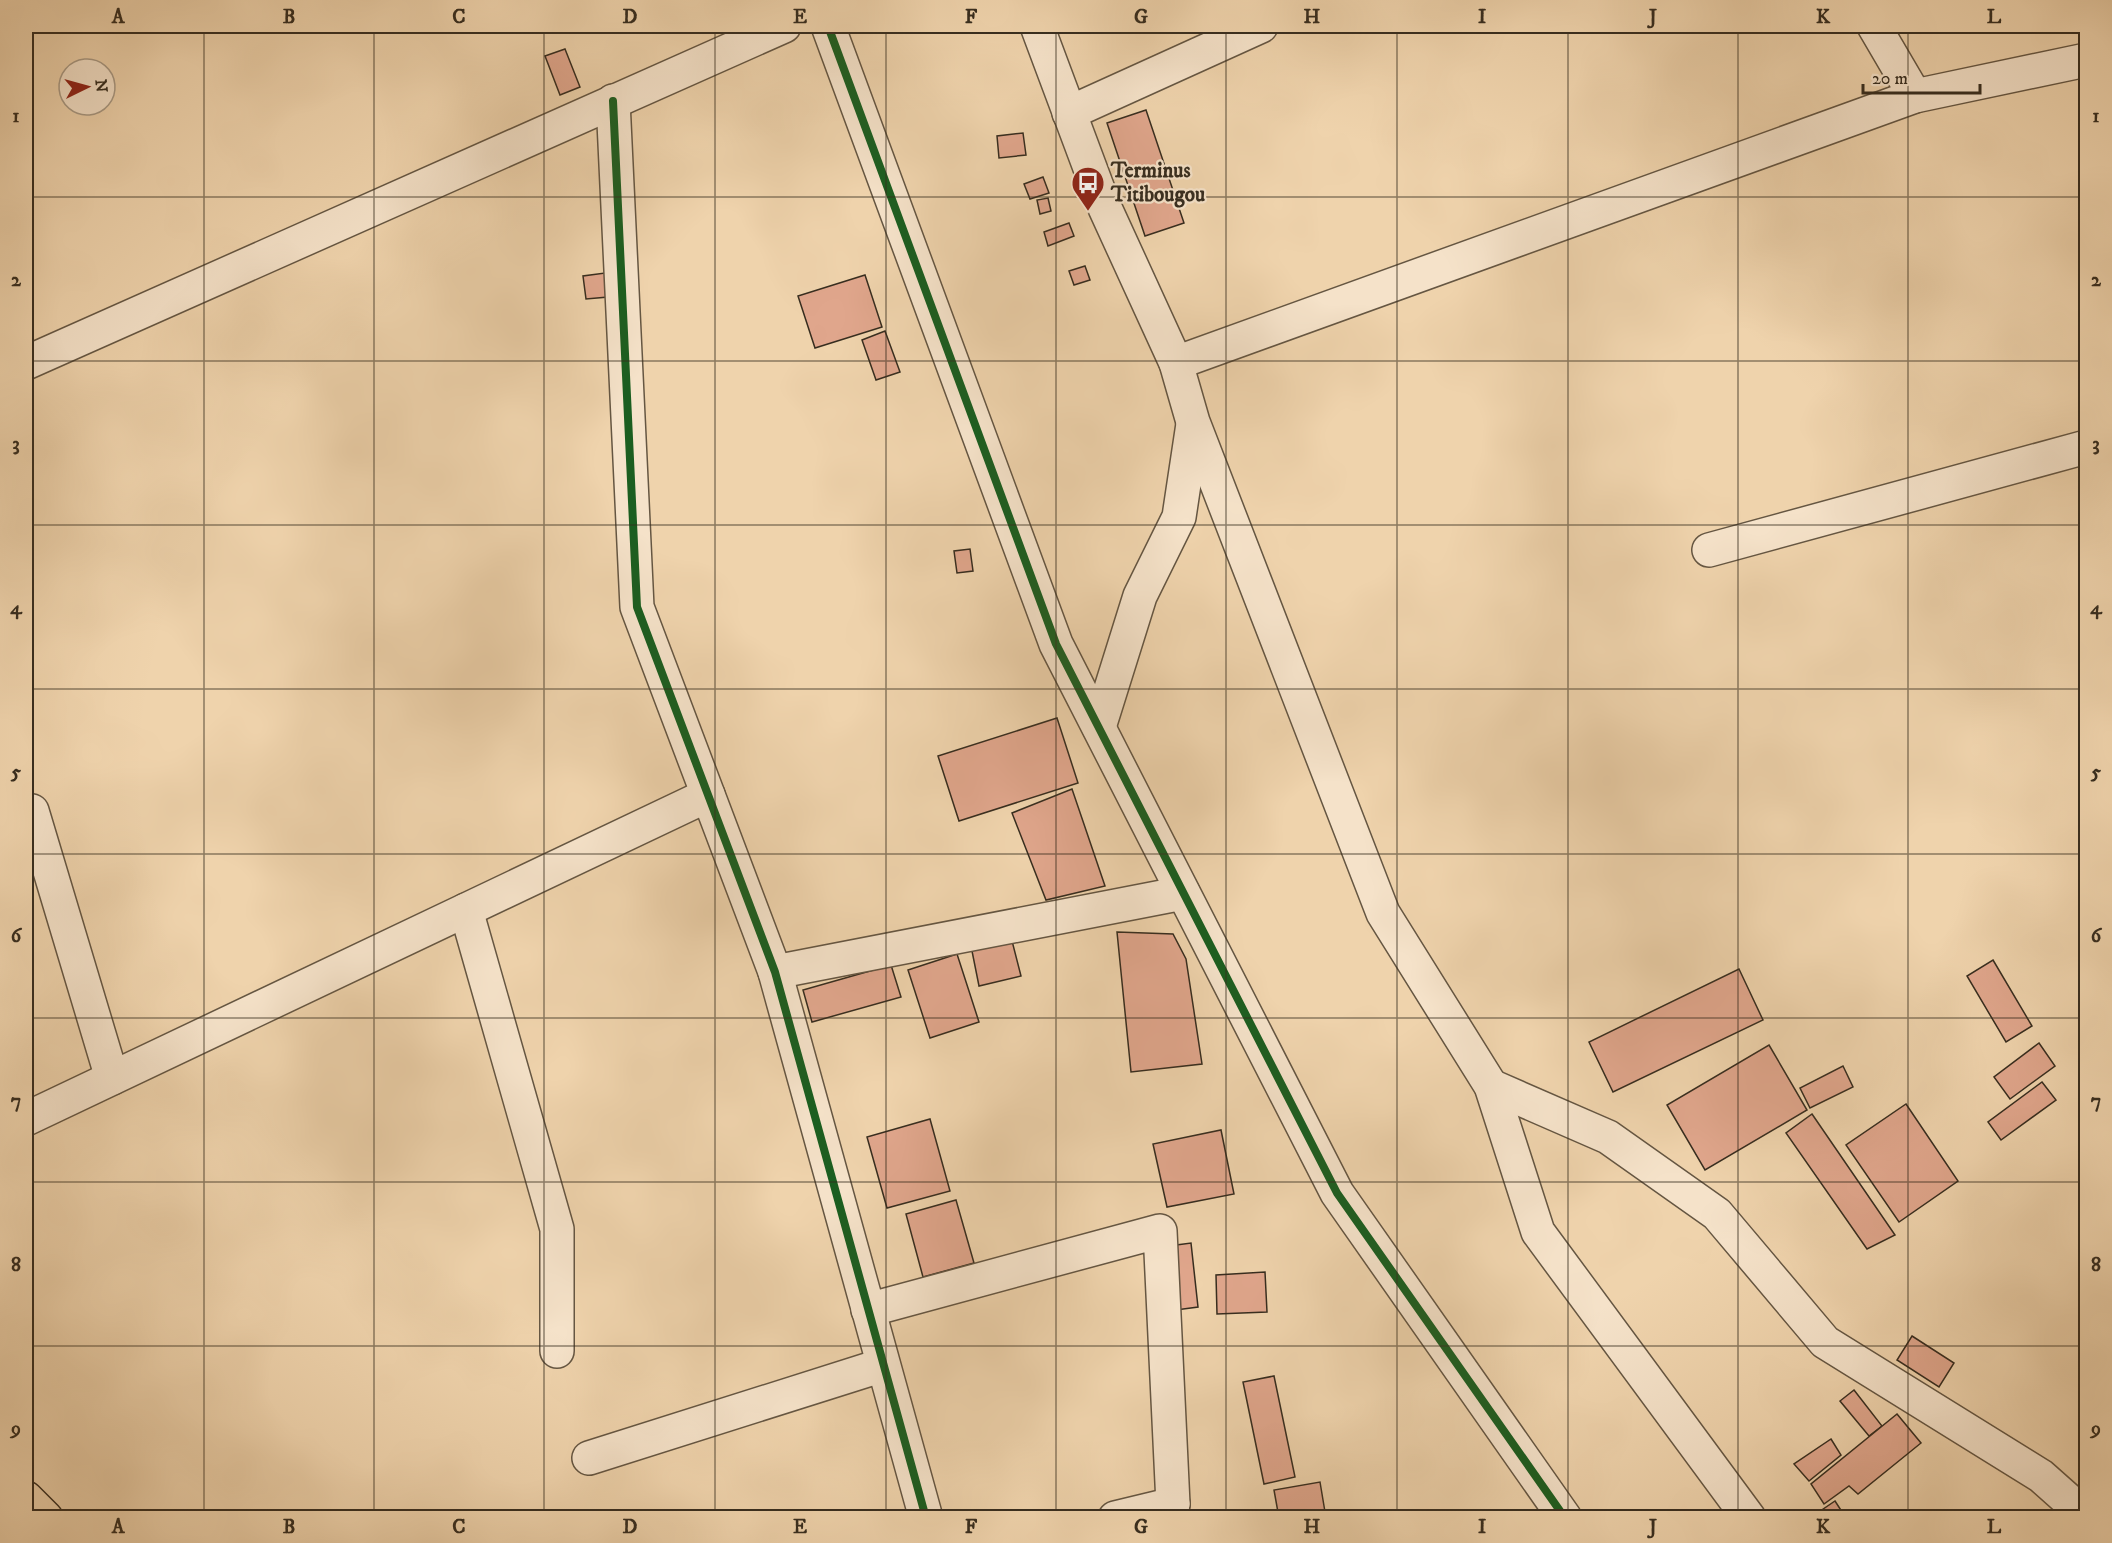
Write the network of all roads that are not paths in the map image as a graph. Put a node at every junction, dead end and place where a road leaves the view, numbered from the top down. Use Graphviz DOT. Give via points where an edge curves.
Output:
graph roads {
  1 [pos="784,26"];
  2 [pos="828,26"];
  3 [pos="1037,26"];
  4 [pos="1261,26"];
  5 [pos="1874,26"];
  6 [pos="2086,60"];
  7 [pos="1915,96"];
  8 [pos="613,101"];
  9 [pos="1069,113"];
  10 [pos="26,363"];
  11 [pos="1176,363"];
  12 [pos="1193,422"];
  13 [pos="2086,447"];
  14 [pos="1708,550"];
  15 [pos="1099,727"];
  16 [pos="708,795"];
  17 [pos="32,811"];
  18 [pos="1183,893"];
  19 [pos="466,910"];
  20 [pos="775,972"];
  21 [pos="112,1078"];
  22 [pos="1491,1086"];
  23 [pos="26,1119"];
  24 [pos="868,1310"];
  25 [pos="557,1351"];
  26 [pos="883,1365"];
  27 [pos="589,1458"];
  28 [pos="26,1498"];
  29 [pos="1169,1511"];
  30 [pos="2086,1516"];
  31 [pos="46,1518"];
  32 [pos="926,1518"];
  33 [pos="1115,1518"];
  34 [pos="1565,1518"];
  35 [pos="1749,1518"];
  1 -- 8 [label="street"];
  2 -- 15 [label="street" via="1056,644"];
  3 -- 9 [label="street"];
  4 -- 9 [label="street"];
  5 -- 7 [label="street"];
  6 -- 7 [label="street"];
  7 -- 11 [label="street"];
  8 -- 10 [label="street"];
  8 -- 16 [label="street" via="637,607"];
  9 -- 11 [label="street" via="1105,208"];
  11 -- 12 [label="street"];
  12 -- 15 [label="street" via="1179,517 1140,596"];
  12 -- 22 [label="street" via="1383,913"];
  13 -- 14 [label="street"];
  15 -- 18 [label="street"];
  16 -- 19 [label="street"];
  16 -- 20 [label="street"];
  17 -- 21 [label="street"];
  18 -- 20 [label="street"];
  18 -- 34 [label="street" via="1337,1192"];
  19 -- 21 [label="street"];
  19 -- 25 [label="street" via="557,1229"];
  20 -- 24 [label="street"];
  21 -- 23 [label="street"];
  22 -- 30 [label="street" via="1608,1137 1717,1214 1826,1342 2041,1476"];
  22 -- 35 [label="street" via="1538,1232"];
  24 -- 26 [label="street"];
  24 -- 29 [label="street" via="1160,1231"];
  26 -- 27 [label="street"];
  26 -- 32 [label="street"];
  28 -- 31 [label="main road"];
  29 -- 33 [label="street"];
}
